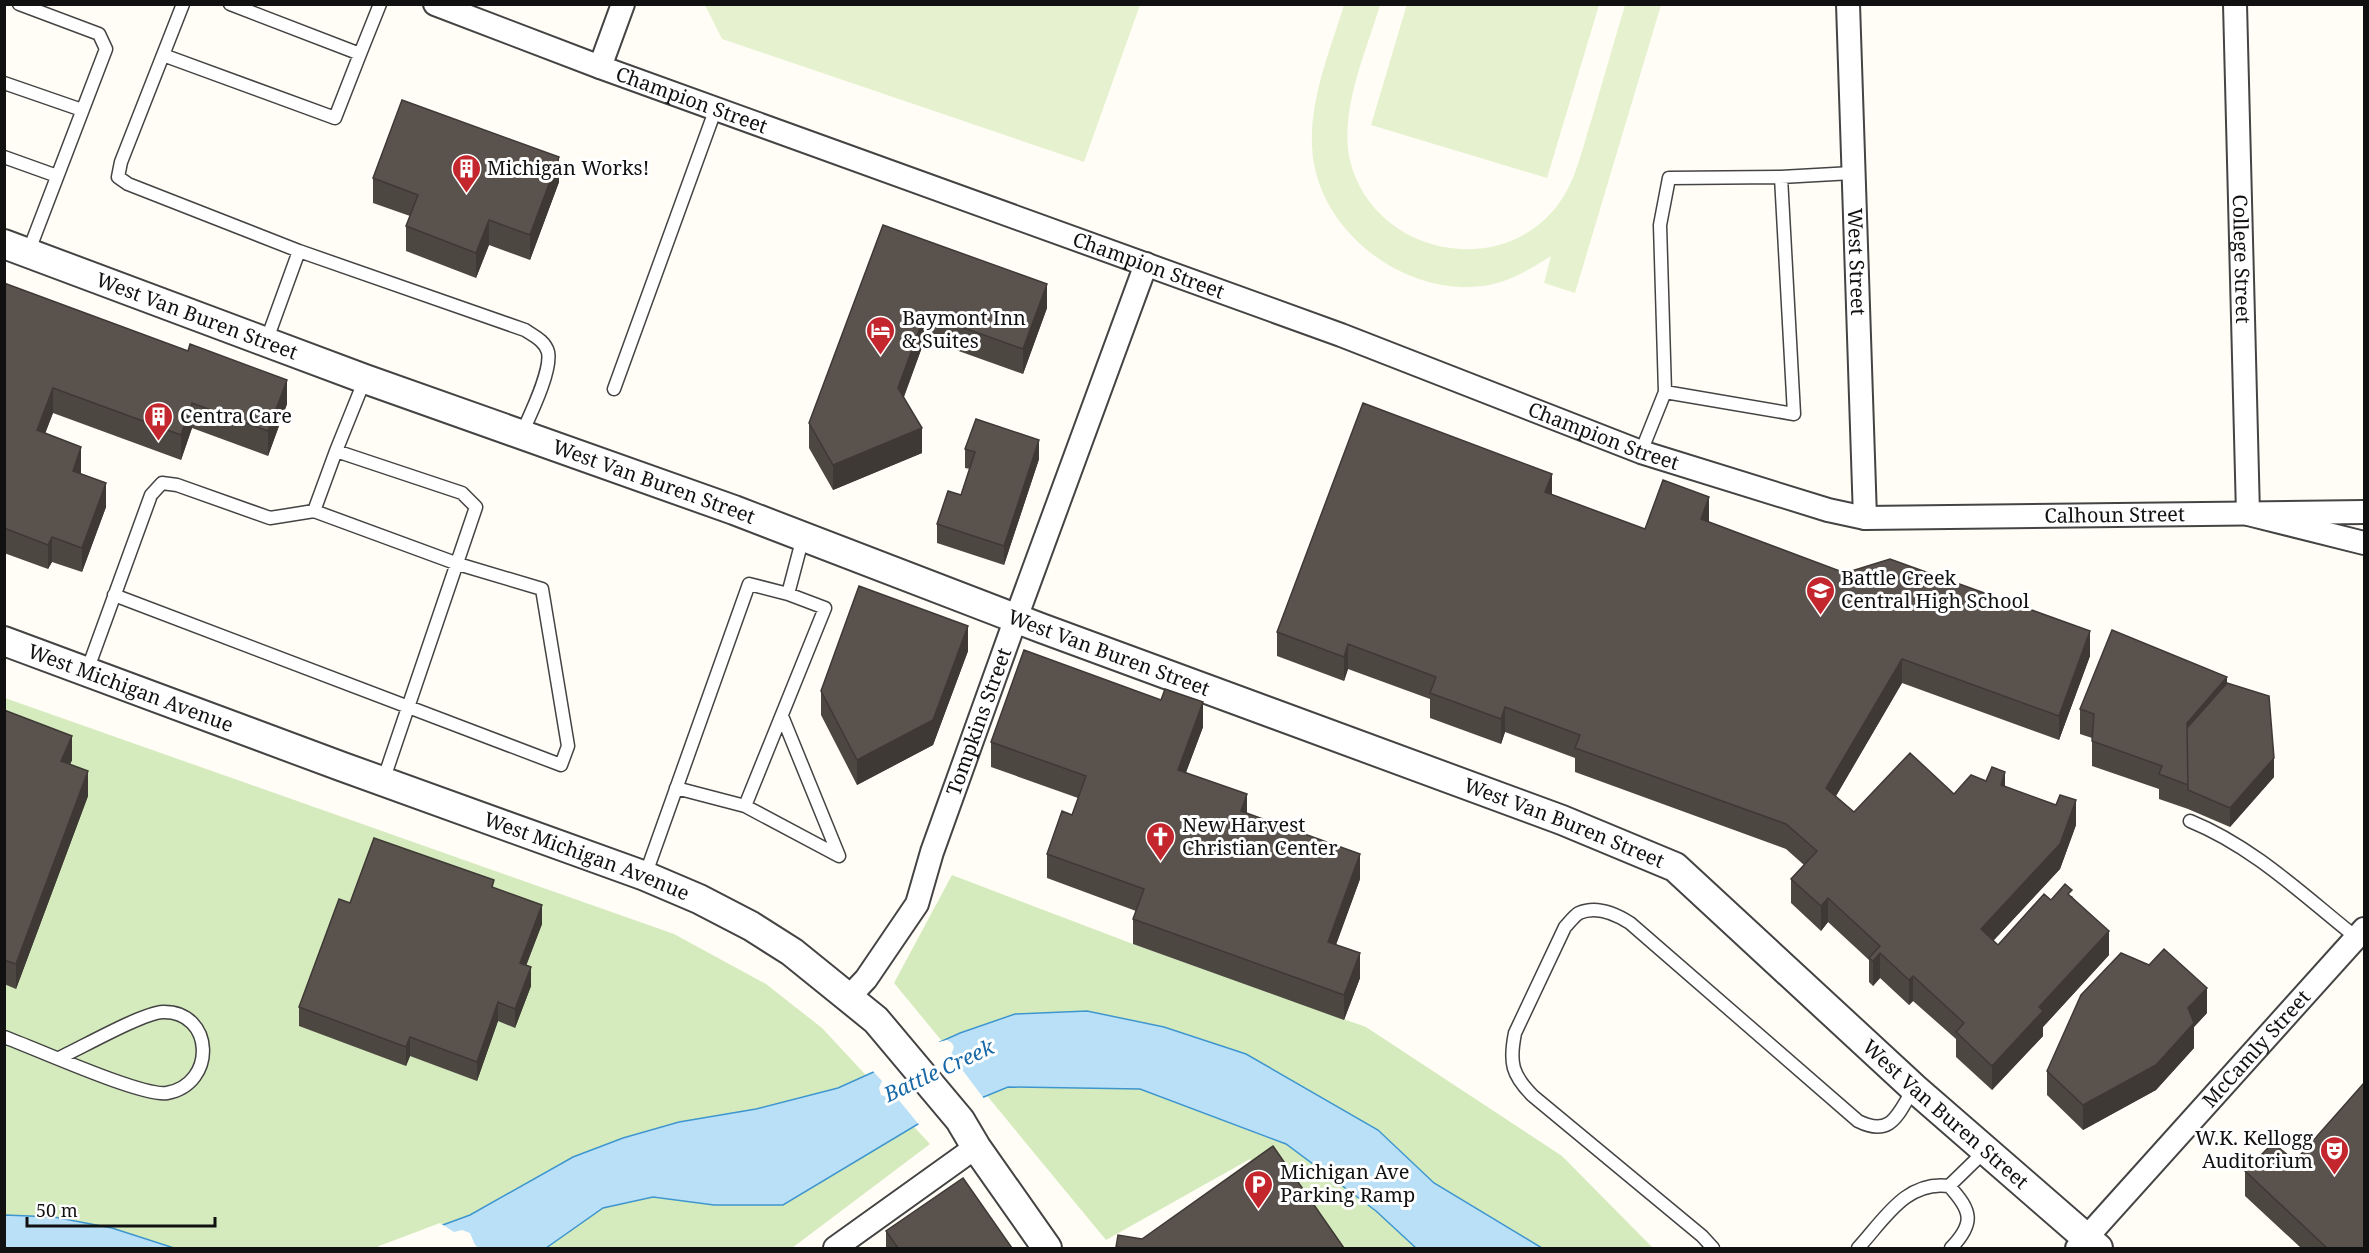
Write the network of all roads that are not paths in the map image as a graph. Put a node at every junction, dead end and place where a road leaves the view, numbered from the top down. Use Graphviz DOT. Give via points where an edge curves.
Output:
graph roads {
  1 [pos="19,4"];
  2 [pos="183,4"];
  3 [pos="230,4"];
  4 [pos="380,4"];
  5 [pos="435,4"];
  6 [pos="623,4"];
  7 [pos="1848,4"];
  8 [pos="2235,4"];
  9 [pos="360,54"];
  10 [pos="163,55"];
  11 [pos="600,67"];
  12 [pos="4,83"];
  13 [pos="716,108"];
  14 [pos="82,110"];
  15 [pos="4,157"];
  16 [pos="1852,173"];
  17 [pos="57,176"];
  18 [pos="1781,177"];
  19 [pos="16,248"];
  20 [pos="299,251"];
  21 [pos="1146,264"];
  22 [pos="266,342"];
  23 [pos="365,379"];
  24 [pos="614,389"];
  25 [pos="1665,392"];
  26 [pos="522,434"];
  27 [pos="336,451"];
  28 [pos="1641,452"];
  29 [pos="314,511"];
  30 [pos="2364,512"];
  31 [pos="2248,514"];
  32 [pos="1865,518"];
  33 [pos="803,537"];
  34 [pos="2364,543"];
  35 [pos="458,564"];
  36 [pos="788,594"];
  37 [pos="114,595"];
  38 [pos="1016,618"];
  39 [pos="4,641"];
  40 [pos="87,671"];
  41 [pos="409,707"];
  42 [pos="782,716"];
  43 [pos="383,781"];
  44 [pos="676,788"];
  45 [pos="746,806"];
  46 [pos="2190,821"];
  47 [pos="645,876"];
  48 [pos="2361,934"];
  49 [pos="849,997"];
  50 [pos="4,1037"];
  51 [pos="59,1058"];
  52 [pos="1914,1088"];
  53 [pos="976,1147"];
  54 [pos="1986,1150"];
  55 [pos="1949,1186"];
  56 [pos="2087,1245"];
  57 [pos="835,1248"];
  58 [pos="1047,1248"];
  59 [pos="1713,1248"];
  60 [pos="1858,1248"];
  61 [pos="1951,1248"];
  1 -- 14 [label="lane" via="99,34 106,49"];
  2 -- 10 [label="lane"];
  3 -- 9 [label="lane"];
  4 -- 9 [label="lane"];
  5 -- 11 [label="street, Champion Street"];
  6 -- 11 [label="street"];
  7 -- 16 [label="street, West Street"];
  8 -- 31 [label="street, College Street"];
  9 -- 10 [label="lane" via="335,118"];
  10 -- 20 [label="lane" via="118,177"];
  11 -- 13 [label="street, Champion Street"];
  12 -- 14 [label="lane"];
  13 -- 21 [label="street, Champion Street"];
  13 -- 24 [label="lane"];
  14 -- 17 [label="lane"];
  15 -- 17 [label="lane"];
  16 -- 18 [label="lane"];
  16 -- 32 [label="street, West Street"];
  17 -- 19 [label="lane"];
  18 -- 25 [label="lane" via="1669,178 1660,225"];
  18 -- 25 [label="lane" via="1794,414"];
  19 -- 22 [label="street, West Van Buren Street"];
  20 -- 22 [label="lane"];
  20 -- 26 [label="lane" via="525,330 542,340 548,363"];
  21 -- 28 [label="street, Champion Street"];
  21 -- 38 [label="street, Tompkins Street"];
  22 -- 23 [label="street, West Van Buren Street"];
  23 -- 26 [label="street, West Van Buren Street"];
  23 -- 27 [label="lane"];
  25 -- 28 [label="lane"];
  26 -- 33 [label="street, West Van Buren Street"];
  27 -- 29 [label="lane"];
  27 -- 35 [label="lane" via="462,493 476,507"];
  28 -- 32 [label="street, Champion Street"];
  29 -- 35 [label="lane"];
  29 -- 37 [label="lane" via="270,518 162,483 151,495"];
  30 -- 31 [label="street, Calhoun Street"];
  31 -- 32 [label="street, Calhoun Street"];
  31 -- 34 [label="street"];
  33 -- 36 [label="lane"];
  33 -- 38 [label="street, West Van Buren Street"];
  35 -- 41 [label="lane"];
  35 -- 41 [label="lane" via="542,589 568,746 561,765"];
  36 -- 42 [label="lane" via="825,608"];
  36 -- 44 [label="lane" via="748,584"];
  37 -- 40 [label="lane"];
  37 -- 41 [label="lane"];
  38 -- 49 [label="street, Tompkins Street" via="917,904 866,979"];
  38 -- 52 [label="street, West Van Buren Street" via="1562,820 1675,867"];
  39 -- 40 [label="street, West Michigan Avenue"];
  40 -- 43 [label="street, West Michigan Avenue"];
  41 -- 43 [label="lane"];
  42 -- 45 [label="lane"];
  42 -- 45 [label="lane" via="839,856"];
  43 -- 47 [label="street, West Michigan Avenue"];
  44 -- 45 [label="lane"];
  44 -- 47 [label="lane"];
  46 -- 48 [label="lane" via="2244,848"];
  47 -- 49 [label="street, West Michigan Avenue" via="751,926"];
  48 -- 56 [label="street, McCamly Street"];
  49 -- 53 [label="street, West Michigan Avenue" via="876,1020 960,1119"];
  50 -- 51 [label="lane"];
  51 -- 51 [label="lane" via="163,1012 196,1027 203,1050 195,1077 184,1087 166,1093 147,1092"];
  52 -- 54 [label="street, West Van Buren Street"];
  52 -- 59 [label="lane" via="1897,1116 1885,1126 1872,1128 1858,1121 1630,923 1616,914 1597,910 1579,913 1565,927 1515,1034 1512,1066 1533,1096"];
  53 -- 57 [label="street"];
  53 -- 58 [label="street, West Michigan Avenue"];
  54 -- 55 [label="lane"];
  54 -- 56 [label="street, West Van Buren Street"];
  55 -- 60 [label="lane" via="1934,1184 1909,1194"];
  55 -- 61 [label="lane" via="1968,1214 1968,1227"];
}
